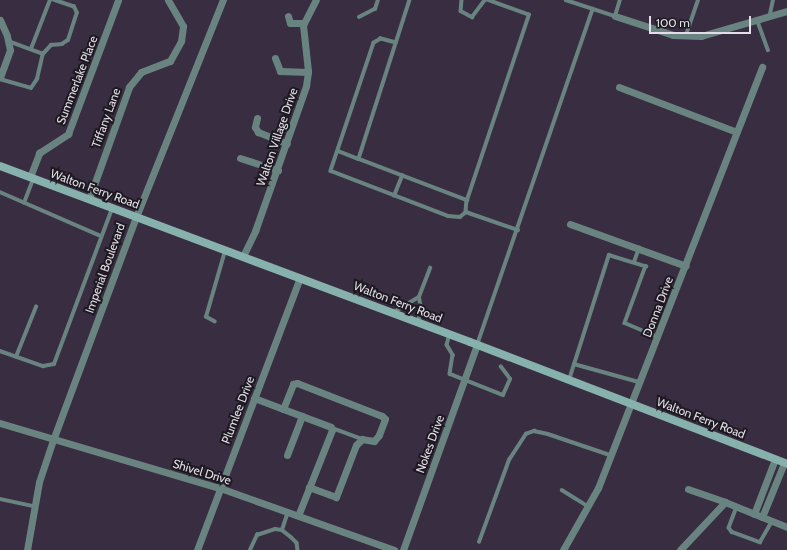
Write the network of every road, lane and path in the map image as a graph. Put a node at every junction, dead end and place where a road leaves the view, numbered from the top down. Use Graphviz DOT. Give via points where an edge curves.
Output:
graph roads {
  1 [pos="50,0"];
  2 [pos="54,0"];
  3 [pos="118,0"];
  4 [pos="168,0"];
  5 [pos="223,0"];
  6 [pos="378,0"];
  7 [pos="410,0"];
  8 [pos="462,0"];
  9 [pos="486,0"];
  10 [pos="566,0"];
  11 [pos="620,0"];
  12 [pos="698,0"];
  13 [pos="773,0"];
  14 [pos="313,2"];
  15 [pos="498,2"];
  16 [pos="593,9"];
  17 [pos="787,11"];
  18 [pos="770,14"];
  19 [pos="288,16"];
  20 [pos="615,16"];
  21 [pos="359,17"];
  22 [pos="757,18"];
  23 [pos="0,20"];
  24 [pos="304,23"];
  25 [pos="686,35"];
  26 [pos="8,41"];
  27 [pos="396,43"];
  28 [pos="31,49"];
  29 [pos="768,50"];
  30 [pos="43,54"];
  31 [pos="275,58"];
  32 [pos="762,67"];
  33 [pos="308,72"];
  34 [pos="0,78"];
  35 [pos="619,87"];
  36 [pos="257,118"];
  37 [pos="737,132"];
  38 [pos="287,144"];
  39 [pos="338,151"];
  40 [pos="240,158"];
  41 [pos="359,159"];
  42 [pos="0,166"];
  43 [pos="278,170"];
  44 [pos="402,176"];
  45 [pos="32,178"];
  46 [pos="0,192"];
  47 [pos="394,196"];
  48 [pos="89,199"];
  49 [pos="467,200"];
  50 [pos="24,202"];
  51 [pos="112,208"];
  52 [pos="466,212"];
  53 [pos="136,217"];
  54 [pos="570,224"];
  55 [pos="518,230"];
  56 [pos="101,236"];
  57 [pos="639,248"];
  58 [pos="226,250"];
  59 [pos="243,256"];
  60 [pos="634,262"];
  61 [pos="686,266"];
  62 [pos="430,268"];
  63 [pos="300,278"];
  64 [pos="419,297"];
  65 [pos="36,307"];
  66 [pos="393,313"];
  67 [pos="215,322"];
  68 [pos="418,322"];
  69 [pos="450,334"];
  70 [pos="658,338"];
  71 [pos="477,345"];
  72 [pos="0,351"];
  73 [pos="16,357"];
  74 [pos="574,364"];
  75 [pos="502,367"];
  76 [pos="569,380"];
  77 [pos="464,381"];
  78 [pos="640,382"];
  79 [pos="254,398"];
  80 [pos="632,404"];
  81 [pos="283,409"];
  82 [pos="302,416"];
  83 [pos="0,423"];
  84 [pos="331,427"];
  85 [pos="53,440"];
  86 [pos="362,440"];
  87 [pos="287,455"];
  88 [pos="611,456"];
  89 [pos="776,459"];
  90 [pos="786,463"];
  91 [pos="309,487"];
  92 [pos="220,488"];
  93 [pos="688,488"];
  94 [pos="562,490"];
  95 [pos="0,499"];
  96 [pos="725,502"];
  97 [pos="34,506"];
  98 [pos="588,506"];
  99 [pos="737,507"];
  100 [pos="288,512"];
  101 [pos="754,514"];
  102 [pos="298,516"];
  103 [pos="762,517"];
  104 [pos="772,521"];
  105 [pos="787,527"];
  106 [pos="282,530"];
  107 [pos="478,542"];
  108 [pos="27,550"];
  109 [pos="197,550"];
  110 [pos="250,550"];
  111 [pos="298,550"];
  112 [pos="394,550"];
  113 [pos="403,550"];
  114 [pos="563,550"];
  115 [pos="680,550"];
  1 -- 28 [label="lane"];
  2 -- 30 [label="lane" via="74,7 77,13 68,40 62,44 51,45"];
  3 -- 45 [label="street, Summerlake Place" via="68,134 40,153"];
  4 -- 48 [label="street, Tiffany Lane" via="183,26 181,41 170,61 141,72 129,87"];
  5 -- 53 [label="street, Imperial Boulevard"];
  6 -- 21 [label="lane" via="376,9"];
  7 -- 27 [label="lane"];
  8 -- 9 [label="lane" via="461,11 472,18"];
  9 -- 15 [label="lane"];
  10 -- 16 [label="lane"];
  11 -- 20 [label="lane"];
  12 -- 25 [label="lane"];
  13 -- 18 [label="lane"];
  14 -- 24 [label="street, Walton Village Drive"];
  15 -- 49 [label="lane" via="529,15"];
  16 -- 20 [label="lane"];
  16 -- 55 [label="lane"];
  17 -- 18 [label="street"];
  18 -- 22 [label="street"];
  19 -- 24 [label="street" via="290,24"];
  20 -- 25 [label="street" via="673,35"];
  22 -- 25 [label="street" via="705,35"];
  22 -- 29 [label="lane"];
  23 -- 26 [label="street"];
  24 -- 33 [label="street, Walton Village Drive"];
  26 -- 28 [label="lane"];
  26 -- 34 [label="street" via="10,50"];
  27 -- 39 [label="lane" via="381,39 374,43"];
  27 -- 41 [label="lane"];
  28 -- 30 [label="lane"];
  30 -- 34 [label="lane" via="37,79 30,88"];
  31 -- 33 [label="street" via="280,72"];
  32 -- 37 [label="street, Donna Drive"];
  33 -- 38 [label="street, Walton Village Drive"];
  35 -- 37 [label="street"];
  36 -- 38 [label="street" via="255,127 258,132"];
  37 -- 61 [label="street, Donna Drive"];
  38 -- 43 [label="street, Walton Village Drive"];
  39 -- 41 [label="lane"];
  39 -- 47 [label="lane" via="331,172"];
  40 -- 43 [label="street"];
  41 -- 44 [label="lane"];
  42 -- 45 [label="street, Walton Ferry Road"];
  43 -- 59 [label="street, Walton Village Drive"];
  44 -- 47 [label="lane"];
  44 -- 49 [label="lane"];
  45 -- 48 [label="street, Walton Ferry Road"];
  45 -- 50 [label="lane"];
  46 -- 50 [label="lane"];
  47 -- 52 [label="lane" via="448,216 460,217"];
  48 -- 51 [label="street, Walton Ferry Road"];
  49 -- 52 [label="lane"];
  50 -- 56 [label="lane"];
  51 -- 53 [label="street, Walton Ferry Road"];
  51 -- 56 [label="lane"];
  52 -- 55 [label="lane"];
  53 -- 58 [label="street, Walton Ferry Road"];
  53 -- 85 [label="street, Imperial Boulevard"];
  54 -- 57 [label="street"];
  55 -- 71 [label="lane"];
  56 -- 73 [label="lane" via="94,262 54,364 43,366"];
  57 -- 60 [label="lane"];
  57 -- 61 [label="street"];
  58 -- 59 [label="street, Walton Ferry Road"];
  58 -- 67 [label="lane" via="206,317"];
  59 -- 63 [label="street, Walton Ferry Road"];
  60 -- 70 [label="lane" via="646,266 625,323"];
  60 -- 74 [label="lane" via="609,254"];
  61 -- 70 [label="street, Donna Drive"];
  62 -- 64 [label="lane"];
  63 -- 66 [label="street, Walton Ferry Road"];
  63 -- 79 [label="street, Plumlee Drive"];
  64 -- 66 [label="lane"];
  64 -- 68 [label="lane" via="421,310"];
  65 -- 73 [label="lane"];
  66 -- 68 [label="street, Walton Ferry Road"];
  68 -- 69 [label="street, Walton Ferry Road"];
  69 -- 71 [label="street, Walton Ferry Road"];
  69 -- 77 [label="lane" via="447,345 453,355 449,373"];
  70 -- 78 [label="street, Donna Drive"];
  71 -- 76 [label="street, Walton Ferry Road"];
  71 -- 77 [label="street, Nokes Drive"];
  72 -- 73 [label="lane"];
  74 -- 76 [label="lane"];
  74 -- 78 [label="lane"];
  75 -- 77 [label="lane" via="510,379 503,395"];
  76 -- 80 [label="street, Walton Ferry Road"];
  77 -- 113 [label="street, Nokes Drive"];
  78 -- 80 [label="street, Donna Drive"];
  79 -- 81 [label="street"];
  79 -- 92 [label="street, Plumlee Drive"];
  80 -- 88 [label="street, Donna Drive"];
  80 -- 89 [label="street, Walton Ferry Road"];
  81 -- 82 [label="street"];
  81 -- 86 [label="street" via="293,384 297,383 382,416 385,419 379,435 374,440"];
  82 -- 84 [label="street"];
  82 -- 87 [label="street"];
  83 -- 85 [label="street, Shivel Drive"];
  84 -- 86 [label="lane"];
  84 -- 91 [label="street"];
  85 -- 92 [label="street, Shivel Drive"];
  85 -- 97 [label="street, Imperial Boulevard"];
  86 -- 91 [label="street" via="356,445 336,497"];
  88 -- 98 [label="street, Donna Drive"];
  88 -- 107 [label="lane" via="548,434 534,431 526,434 509,460"];
  89 -- 90 [label="street, Walton Ferry Road"];
  89 -- 101 [label="street"];
  90 -- 103 [label="street"];
  91 -- 102 [label="street"];
  92 -- 100 [label="street, Shivel Drive"];
  92 -- 109 [label="street, Plumlee Drive"];
  93 -- 96 [label="street"];
  94 -- 98 [label="lane"];
  95 -- 97 [label="lane"];
  96 -- 99 [label="street"];
  96 -- 115 [label="street"];
  97 -- 108 [label="street, Imperial Boulevard"];
  98 -- 114 [label="street, Donna Drive"];
  99 -- 101 [label="street"];
  99 -- 104 [label="lane" via="730,528 732,532 760,542"];
  100 -- 102 [label="street, Shivel Drive"];
  100 -- 106 [label="lane"];
  101 -- 103 [label="street"];
  102 -- 112 [label="street, Shivel Drive"];
  103 -- 104 [label="street"];
  104 -- 105 [label="street"];
  106 -- 110 [label="lane" via="265,531 257,535"];
  106 -- 111 [label="lane" via="297,543"];
}
